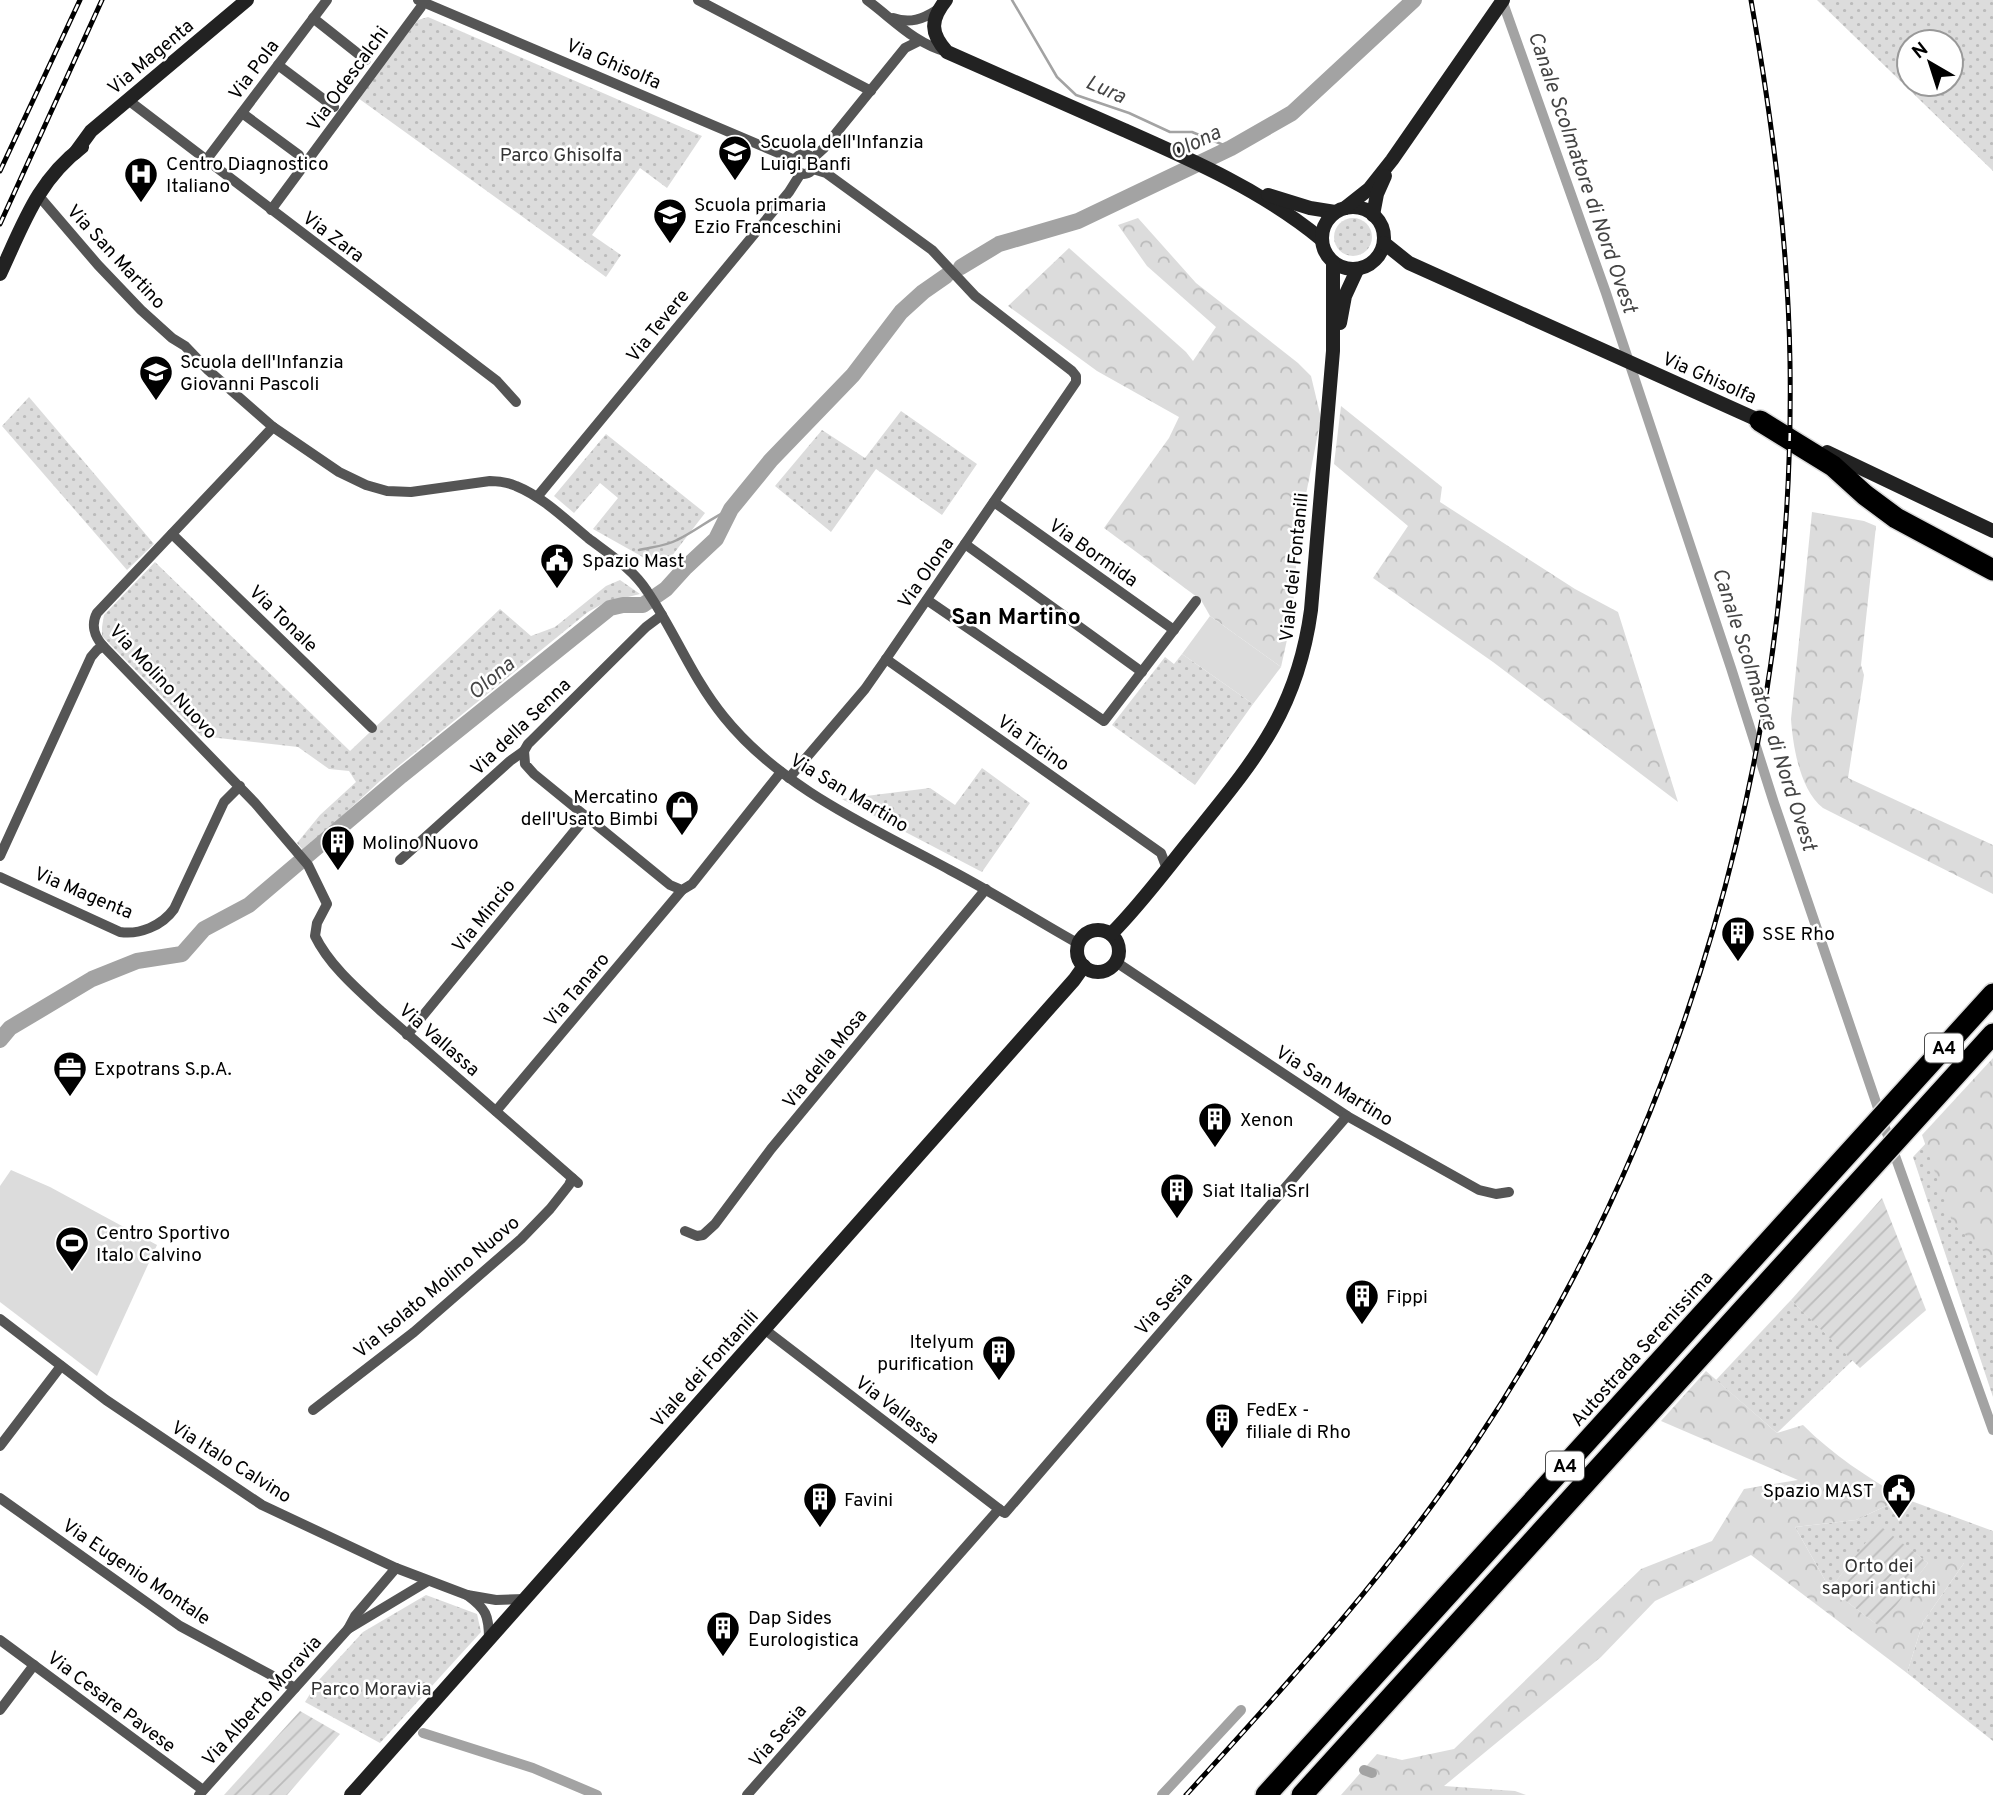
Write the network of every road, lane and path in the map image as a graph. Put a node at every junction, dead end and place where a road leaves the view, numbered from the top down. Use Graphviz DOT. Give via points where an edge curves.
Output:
graph roads {
  1 [pos="247,0"];
  2 [pos="327,0"];
  3 [pos="421,0"];
  4 [pos="698,0"];
  5 [pos="867,0"];
  6 [pos="1503,0"];
  7 [pos="942,5"];
  8 [pos="888,15"];
  9 [pos="313,18"];
  10 [pos="919,41"];
  11 [pos="947,52"];
  12 [pos="366,60"];
  13 [pos="278,65"];
  14 [pos="870,91"];
  15 [pos="128,100"];
  16 [pos="334,107"];
  17 [pos="242,113"];
  18 [pos="299,155"];
  19 [pos="207,159"];
  20 [pos="795,160"];
  21 [pos="1392,160"];
  22 [pos="813,163"];
  23 [pos="801,173"];
  24 [pos="1244,187"];
  25 [pos="38,195"];
  26 [pos="271,210"];
  27 [pos="1340,210"];
  28 [pos="1373,215"];
  29 [pos="1321,239"];
  30 [pos="1384,243"];
  31 [pos="1373,262"];
  32 [pos="1333,263"];
  33 [pos="1409,263"];
  34 [pos="1357,270"];
  35 [pos="0,274"];
  36 [pos="1333,351"];
  37 [pos="516,402"];
  38 [pos="1760,421"];
  39 [pos="274,427"];
  40 [pos="537,497"];
  41 [pos="994,502"];
  42 [pos="1993,531"];
  43 [pos="172,534"];
  44 [pos="965,544"];
  45 [pos="1993,570"];
  46 [pos="927,600"];
  47 [pos="1196,601"];
  48 [pos="660,612"];
  49 [pos="1174,630"];
  50 [pos="103,646"];
  51 [pos="887,659"];
  52 [pos="1142,672"];
  53 [pos="372,728"];
  54 [pos="524,751"];
  55 [pos="785,775"];
  56 [pos="240,786"];
  57 [pos="586,817"];
  58 [pos="1180,852"];
  59 [pos="1161,853"];
  60 [pos="0,856"];
  61 [pos="400,860"];
  62 [pos="1167,869"];
  63 [pos="0,877"];
  64 [pos="985,889"];
  65 [pos="682,890"];
  66 [pos="327,904"];
  67 [pos="1111,934"];
  68 [pos="1079,944"];
  69 [pos="1116,962"];
  70 [pos="1084,966"];
  71 [pos="1993,994"];
  72 [pos="1993,1034"];
  73 [pos="407,1035"];
  74 [pos="496,1111"];
  75 [pos="1347,1116"];
  76 [pos="575,1180"];
  77 [pos="1509,1192"];
  78 [pos="685,1231"];
  79 [pos="0,1319"];
  80 [pos="764,1329"];
  81 [pos="61,1366"];
  82 [pos="313,1410"];
  83 [pos="0,1446"];
  84 [pos="0,1498"];
  85 [pos="1005,1513"];
  86 [pos="396,1569"];
  87 [pos="428,1581"];
  88 [pos="467,1595"];
  89 [pos="525,1599"];
  90 [pos="348,1629"];
  91 [pos="489,1639"];
  92 [pos="0,1640"];
  93 [pos="34,1665"];
  94 [pos="295,1688"];
  95 [pos="0,1710"];
  96 [pos="201,1793"];
  97 [pos="351,1795"];
  98 [pos="747,1795"];
  99 [pos="1266,1795"];
  100 [pos="1302,1795"];
  1 -- 15 [label="main road, Via Magenta"];
  2 -- 9 [label="street, Via Pola"];
  3 -- 20 [label="street, Via Ghisolfa"];
  3 -- 26 [label="street, Via Odescalchi" via="417,12"];
  4 -- 14 [label="street"];
  5 -- 8 [label="street"];
  6 -- 21 [label="main road"];
  7 -- 8 [label="street" via="927,17 910,21"];
  7 -- 11 [label="main road" via="933,24"];
  8 -- 10 [label="street"];
  9 -- 12 [label="street"];
  9 -- 13 [label="street, Via Pola"];
  10 -- 11 [label="street"];
  10 -- 14 [label="street" via="905,48"];
  11 -- 24 [label="main road"];
  13 -- 16 [label="street"];
  13 -- 17 [label="street, Via Pola"];
  14 -- 22 [label="street"];
  15 -- 19 [label="street, Via Zara"];
  15 -- 25 [label="main road, Via Magenta" via="54,172"];
  17 -- 18 [label="street"];
  17 -- 19 [label="street, Via Pola"];
  19 -- 26 [label="street, Via Zara"];
  20 -- 22 [label="street" via="803,155"];
  20 -- 23 [label="street"];
  21 -- 27 [label="main road" via="1369,189"];
  21 -- 28 [label="main road"];
  22 -- 23 [label="street" via="809,172"];
  22 -- 41 [label="street, Via Olona" via="819,162 826,173 932,250 975,296 1076,376"];
  23 -- 40 [label="street, Via Tevere"];
  24 -- 27 [label="main road" via="1310,208"];
  24 -- 29 [label="main road" via="1298,219"];
  25 -- 35 [label="main road, Via Magenta"];
  25 -- 39 [label="street, Via San Martino" via="187,357 203,365"];
  26 -- 37 [label="street, Via Zara" via="497,381"];
  27 -- 28 [label="main road" via="1356,207"];
  27 -- 29 [label="main road" via="1327,220"];
  28 -- 30 [label="main road" via="1384,233"];
  29 -- 32 [label="main road"];
  30 -- 31 [label="main road"];
  30 -- 33 [label="main road, Via Ghisolfa"];
  31 -- 33 [label="main road, Via Ghisolfa"];
  31 -- 34 [label="main road"];
  32 -- 34 [label="main road"];
  32 -- 36 [label="main road, Viale dei Fontanili"];
  33 -- 38 [label="main road, Via Ghisolfa"];
  34 -- 36 [label="main road, Viale dei Fontanili" via="1345,296"];
  36 -- 58 [label="main road, Viale dei Fontanili" via="1307,641 1285,706 1257,755"];
  38 -- 42 [label="main road, Via Ghisolfa"];
  38 -- 45 [label="highway" via="1826,461 1896,518"];
  39 -- 40 [label="street, Via San Martino" via="339,472 387,491 501,481"];
  39 -- 43 [label="street, Via Molino Nuovo"];
  40 -- 48 [label="street, Via San Martino" via="628,569"];
  41 -- 44 [label="street, Via Olona"];
  41 -- 49 [label="street, Via Bormida"];
  43 -- 50 [label="street, Via Molino Nuovo" via="97,613 94,629"];
  43 -- 53 [label="street, Via Tonale"];
  44 -- 46 [label="street, Via Olona"];
  44 -- 52 [label="street"];
  46 -- 51 [label="street, Via Olona"];
  46 -- 52 [label="street" via="1104,721"];
  47 -- 49 [label="street"];
  48 -- 54 [label="street, Via della Senna"];
  48 -- 55 [label="street, Via San Martino" via="724,717"];
  49 -- 52 [label="street"];
  50 -- 56 [label="street, Via Molino Nuovo"];
  50 -- 60 [label="street" via="91,657"];
  51 -- 55 [label="street, Via Olona"];
  51 -- 59 [label="street, Via Ticino"];
  54 -- 57 [label="street" via="528,769"];
  54 -- 61 [label="street, Via della Senna"];
  55 -- 64 [label="street, Via San Martino" via="848,815"];
  55 -- 65 [label="street, Via Tanaro"];
  56 -- 63 [label="street, Via Magenta" via="224,802 174,909 146,929 120,932"];
  56 -- 66 [label="street, Via Molino Nuovo" via="308,865"];
  57 -- 65 [label="street"];
  57 -- 73 [label="street, Via Mincio"];
  58 -- 59 [label="street"];
  58 -- 62 [label="main road, Viale dei Fontanili"];
  59 -- 62 [label="street"];
  62 -- 67 [label="main road, Viale dei Fontanili"];
  64 -- 68 [label="street, Via San Martino"];
  64 -- 78 [label="street, Via della Mosa" via="715,1224 703,1235"];
  65 -- 74 [label="street, Via Tanaro"];
  66 -- 73 [label="street, Via Vallassa" via="314,933 316,940 354,986"];
  67 -- 68 [label="main road" via="1090,932"];
  67 -- 69 [label="main road" via="1119,946"];
  68 -- 70 [label="main road"];
  69 -- 70 [label="main road" via="1101,971"];
  69 -- 75 [label="street, Via San Martino"];
  70 -- 80 [label="main road, Viale dei Fontanili"];
  71 -- 99 [label="highway, Autostrada Serenissima / A4"];
  72 -- 100 [label="highway, A4"];
  73 -- 74 [label="street, Via Vallassa"];
  74 -- 76 [label="street, Via Vallassa"];
  75 -- 77 [label="street, Via San Martino" via="1479,1190"];
  75 -- 85 [label="street, Via Sesia"];
  76 -- 82 [label="street, Via Isolato Molino Nuovo" via="521,1239 414,1332"];
  79 -- 81 [label="street, Via Italo Calvino"];
  80 -- 85 [label="street, Via Vallassa"];
  80 -- 89 [label="main road, Viale dei Fontanili"];
  81 -- 83 [label="street"];
  81 -- 86 [label="street, Via Italo Calvino" via="262,1505"];
  84 -- 94 [label="street, Via Eugenio Montale" via="180,1626"];
  85 -- 98 [label="street, Via Sesia"];
  86 -- 87 [label="street, Via Italo Calvino"];
  86 -- 90 [label="street, Via Alberto Moravia"];
  87 -- 88 [label="street, Via Italo Calvino"];
  87 -- 90 [label="street, Via Alberto Moravia"];
  88 -- 89 [label="street, Via Italo Calvino"];
  88 -- 91 [label="street" via="488,1616"];
  89 -- 91 [label="main road, Viale dei Fontanili"];
  90 -- 94 [label="street, Via Alberto Moravia"];
  91 -- 97 [label="main road, Viale dei Fontanili"];
  92 -- 93 [label="street, Via Cesare Pavese"];
  93 -- 95 [label="street"];
  93 -- 96 [label="street, Via Cesare Pavese"];
  94 -- 96 [label="street, Via Alberto Moravia"];
}
